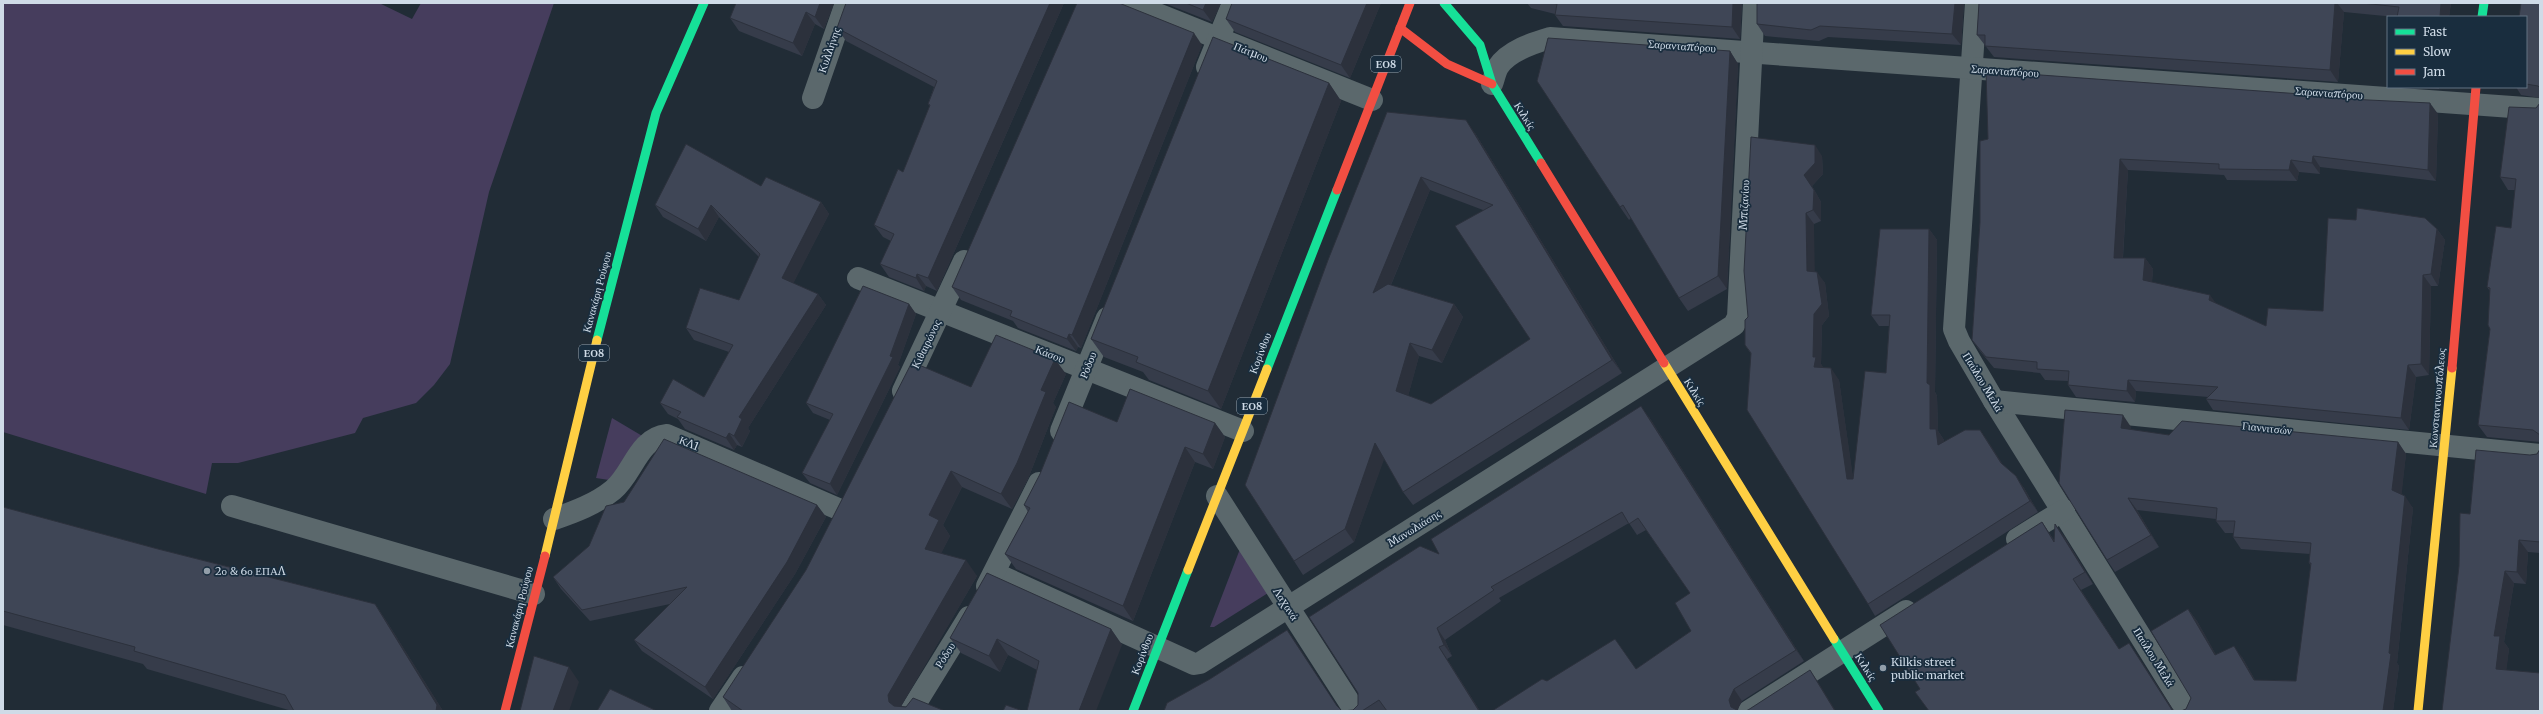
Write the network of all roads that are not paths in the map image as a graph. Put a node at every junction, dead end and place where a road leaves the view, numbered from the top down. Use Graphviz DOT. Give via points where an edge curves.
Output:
graph roads {
  1 [pos="704,3"];
  2 [pos="846,3"];
  3 [pos="1130,3"];
  4 [pos="1233,3"];
  5 [pos="1410,3"];
  6 [pos="1444,3"];
  7 [pos="1754,3"];
  8 [pos="1976,3"];
  9 [pos="2484,3"];
  10 [pos="2482,16"];
  11 [pos="1400,28"];
  12 [pos="1218,39"];
  13 [pos="1752,51"];
  14 [pos="1970,69"];
  15 [pos="1200,83"];
  16 [pos="1492,84"];
  17 [pos="2475,95"];
  18 [pos="813,98"];
  19 [pos="1372,100"];
  20 [pos="2540,109"];
  21 [pos="974,240"];
  22 [pos="858,278"];
  23 [pos="1115,296"];
  24 [pos="942,311"];
  25 [pos="1086,369"];
  26 [pos="1666,369"];
  27 [pos="1994,400"];
  28 [pos="893,411"];
  29 [pos="1243,431"];
  30 [pos="2445,445"];
  31 [pos="2540,455"];
  32 [pos="854,490"];
  33 [pos="1217,496"];
  34 [pos="232,506"];
  35 [pos="2064,510"];
  36 [pos="843,511"];
  37 [pos="554,519"];
  38 [pos="832,532"];
  39 [pos="2003,548"];
  40 [pos="994,573"];
  41 [pos="534,594"];
  42 [pos="1923,600"];
  43 [pos="1288,608"];
  44 [pos="1157,648"];
  45 [pos="1842,651"];
  46 [pos="755,659"];
  47 [pos="505,711"];
  48 [pos="720,711"];
  49 [pos="910,711"];
  50 [pos="1133,711"];
  51 [pos="1355,711"];
  52 [pos="1749,711"];
  53 [pos="1879,711"];
  54 [pos="2187,711"];
  55 [pos="2418,711"];
  1 -- 37 [label="main road, Κανακάρη Ρούφου / ΕΟ8" via="656,113"];
  2 -- 18 [label="street, Κυλλήνης"];
  3 -- 12 [label="street, Πάτμου"];
  4 -- 12 [label="street"];
  5 -- 11 [label="main road, Κορίνθου / ΕΟ8"];
  6 -- 16 [label="main road, Κιλκίς" via="1480,45"];
  7 -- 13 [label="street, Μπιζανίου"];
  8 -- 14 [label="street, Παύλου Μελά"];
  9 -- 10 [label="main road"];
  11 -- 16 [label="main road" via="1447,64"];
  11 -- 19 [label="main road, Κορίνθου / ΕΟ8"];
  12 -- 15 [label="street"];
  12 -- 19 [label="street, Πάτμου"];
  13 -- 14 [label="street, Σαρανταπόρου"];
  13 -- 16 [label="street, Σαρανταπόρου" via="1550,38 1531,43 1505,59 1498,66"];
  13 -- 26 [label="street, Μπιζανίου" via="1737,320 1730,328"];
  14 -- 17 [label="street, Σαρανταπόρου"];
  14 -- 27 [label="street, Παύλου Μελά" via="1954,329"];
  16 -- 26 [label="main road, Κιλκίς"];
  17 -- 20 [label="street, Σαρανταπόρου"];
  17 -- 30 [label="main road, Κωνσταντινουπόλεως"];
  19 -- 29 [label="main road, Κορίνθου / ΕΟ8"];
  21 -- 24 [label="street, Κιθαιρώνος"];
  22 -- 24 [label="street, Κάσου"];
  23 -- 25 [label="street, Ρόδου"];
  24 -- 25 [label="street, Κάσου"];
  24 -- 28 [label="street, Κιθαιρώνος"];
  25 -- 29 [label="street, Κάσου"];
  25 -- 40 [label="street, Ρόδου" via="1050,457"];
  26 -- 43 [label="street, Μανωλιάσης"];
  26 -- 45 [label="main road, Κιλκίς"];
  27 -- 30 [label="street, Γιαννιτσών"];
  27 -- 35 [label="street, Παύλου Μελά"];
  29 -- 33 [label="main road, Κορίνθου / ΕΟ8"];
  30 -- 31 [label="street, Γιαννιτσών"];
  30 -- 55 [label="main road, Κωνσταντινουπόλεως"];
  32 -- 36 [label="street"];
  33 -- 43 [label="street, Λαχανά"];
  33 -- 44 [label="main road, Κορίνθου / ΕΟ8"];
  34 -- 41 [label="street"];
  35 -- 39 [label="street"];
  35 -- 54 [label="street, Παύλου Μελά"];
  36 -- 37 [label="street, ΚΛ1" via="668,435 657,436 648,444 614,489 576,512"];
  36 -- 38 [label="street"];
  37 -- 41 [label="main road, Κανακάρη Ρούφου / ΕΟ8"];
  40 -- 44 [label="street"];
  40 -- 49 [label="street, Ρόδου"];
  41 -- 47 [label="main road, Κανακάρη Ρούφου / ΕΟ8"];
  42 -- 45 [label="street"];
  43 -- 44 [label="street, Μανωλιάσης" via="1200,663 1194,664"];
  43 -- 51 [label="street, Λαχανά"];
  44 -- 50 [label="main road, Κορίνθου / ΕΟ8"];
  45 -- 52 [label="street"];
  45 -- 53 [label="main road, Κιλκίς"];
  46 -- 48 [label="street"];
}
